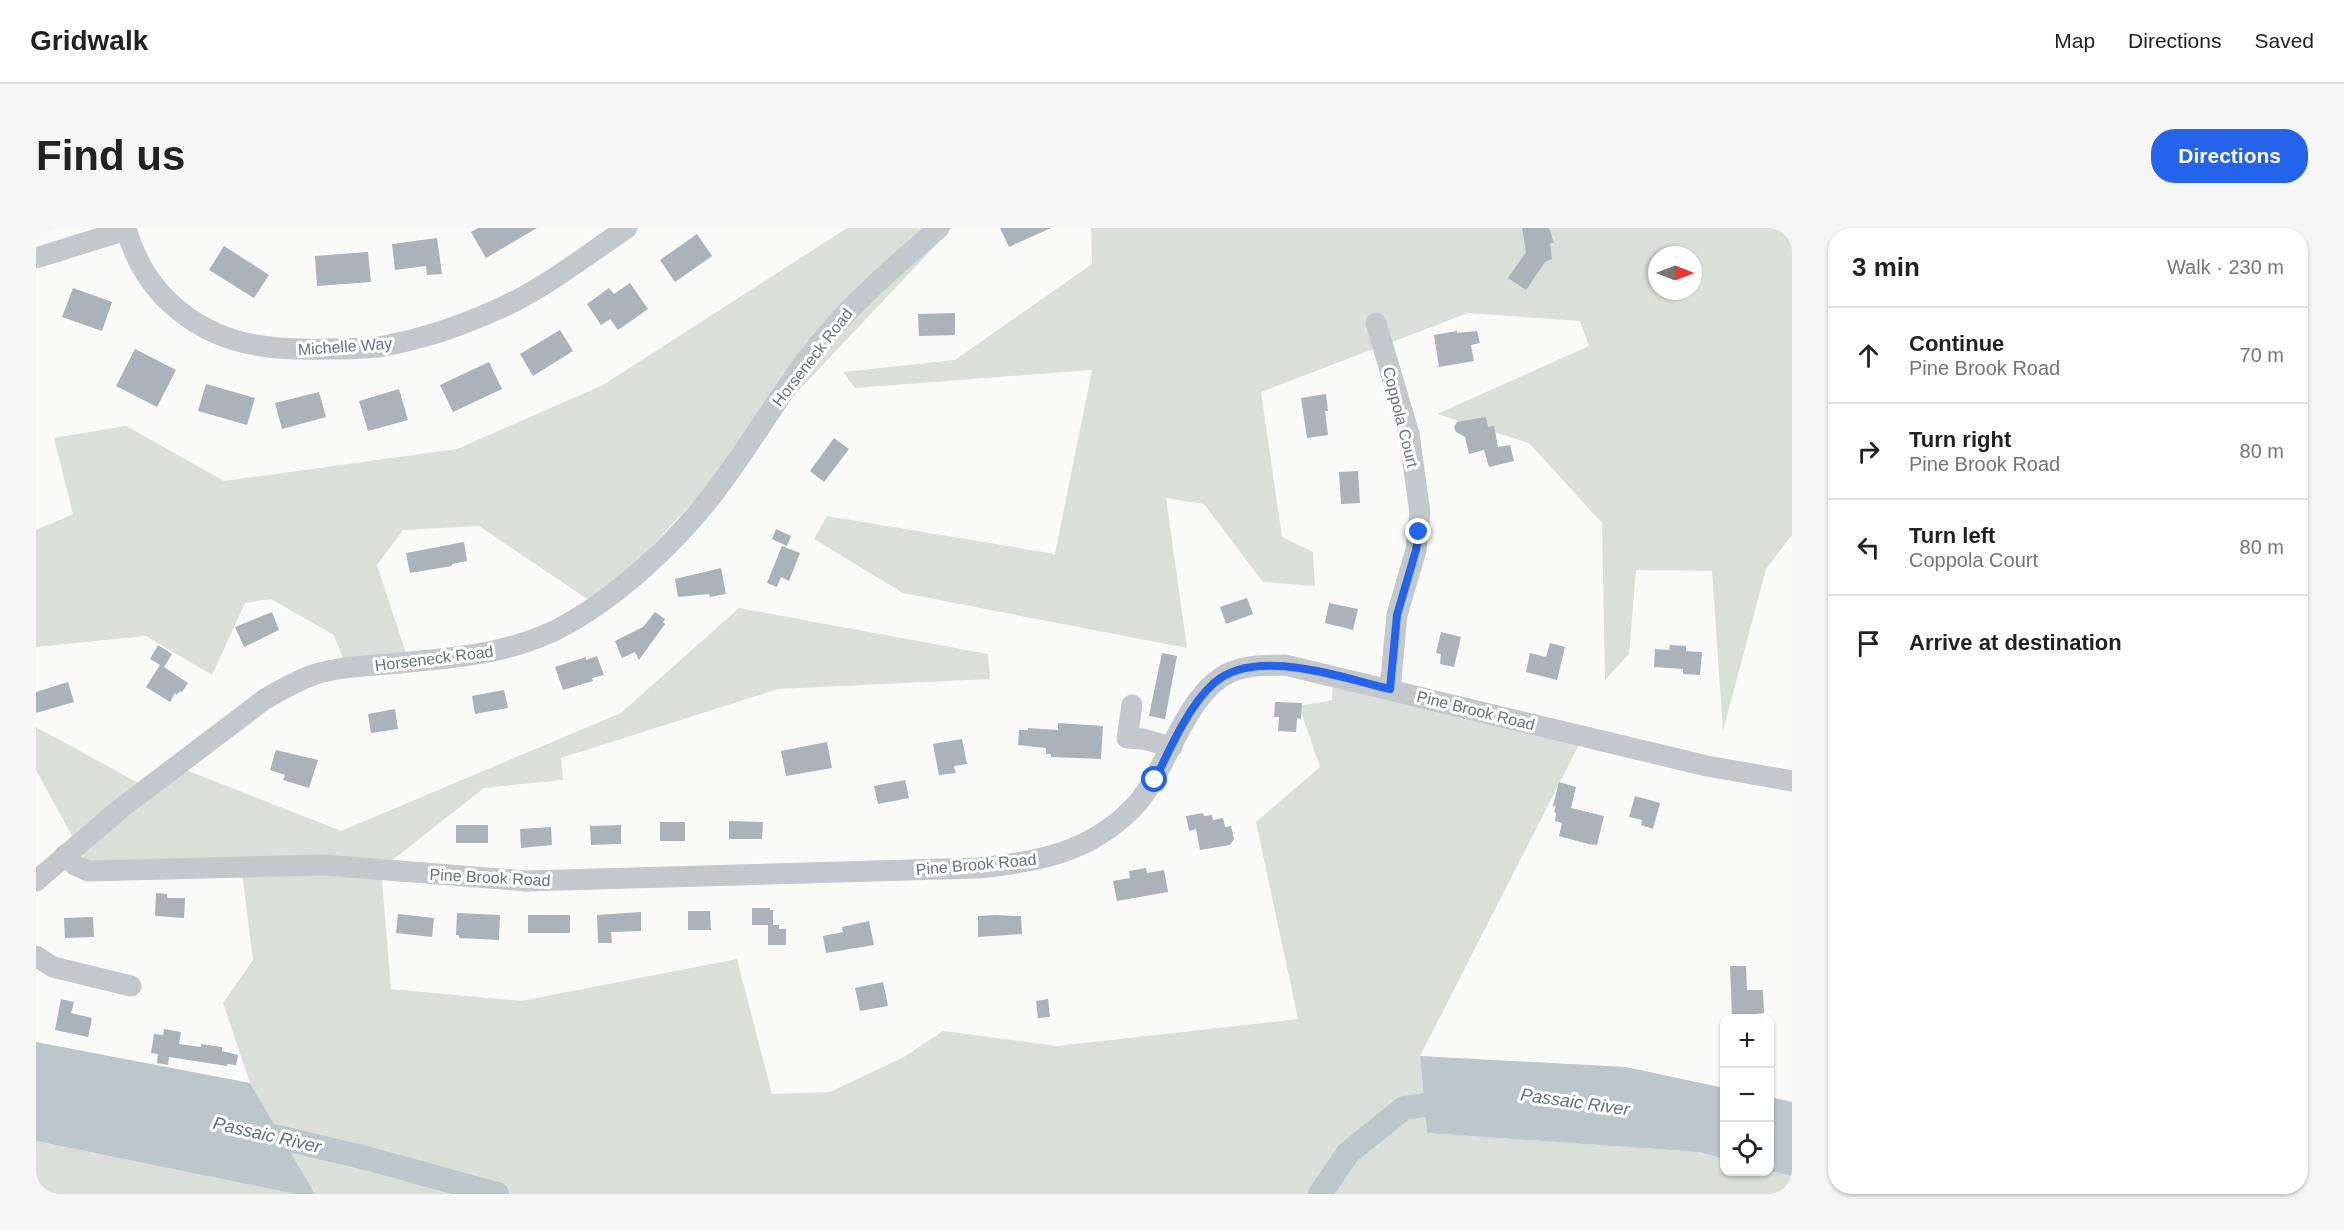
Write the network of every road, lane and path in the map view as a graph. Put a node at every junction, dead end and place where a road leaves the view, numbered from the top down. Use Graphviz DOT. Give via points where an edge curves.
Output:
graph roads {
  1 [pos="627,228"];
  2 [pos="939,228"];
  3 [pos="126,229"];
  4 [pos="36,258"];
  5 [pos="1376,323"];
  6 [pos="1390,689"];
  7 [pos="1132,705"];
  8 [pos="1172,747"];
  9 [pos="1792,781"];
  10 [pos="65,855"];
  11 [pos="36,882"];
  12 [pos="36,956"];
  13 [pos="131,986"];
  1 -- 3 [label="street, Michelle Way" via="532,292 464,324 383,346 299,350 244,343 200,327 184,316 141,268"];
  2 -- 10 [label="street, Horseneck Road" via="877,281 835,324 691,521 631,579 584,613 545,636 482,654 333,670 289,685 120,809"];
  3 -- 4 [label="street"];
  5 -- 6 [label="street, Coppola Court" via="1409,434 1420,513 1416,550 1397,615"];
  6 -- 8 [label="street, Pine Brook Road" via="1285,665 1243,668 1222,677 1201,696"];
  6 -- 9 [label="street, Pine Brook Road" via="1707,766"];
  7 -- 8 [label="street" via="1127,738"];
  8 -- 10 [label="street, Pine Brook Road" via="1155,780 1132,809 1087,843 1051,857 997,866 526,881 324,865 88,871"];
  10 -- 11 [label="street, Horseneck Road"];
  12 -- 13 [label="street" via="53,967"];
}
